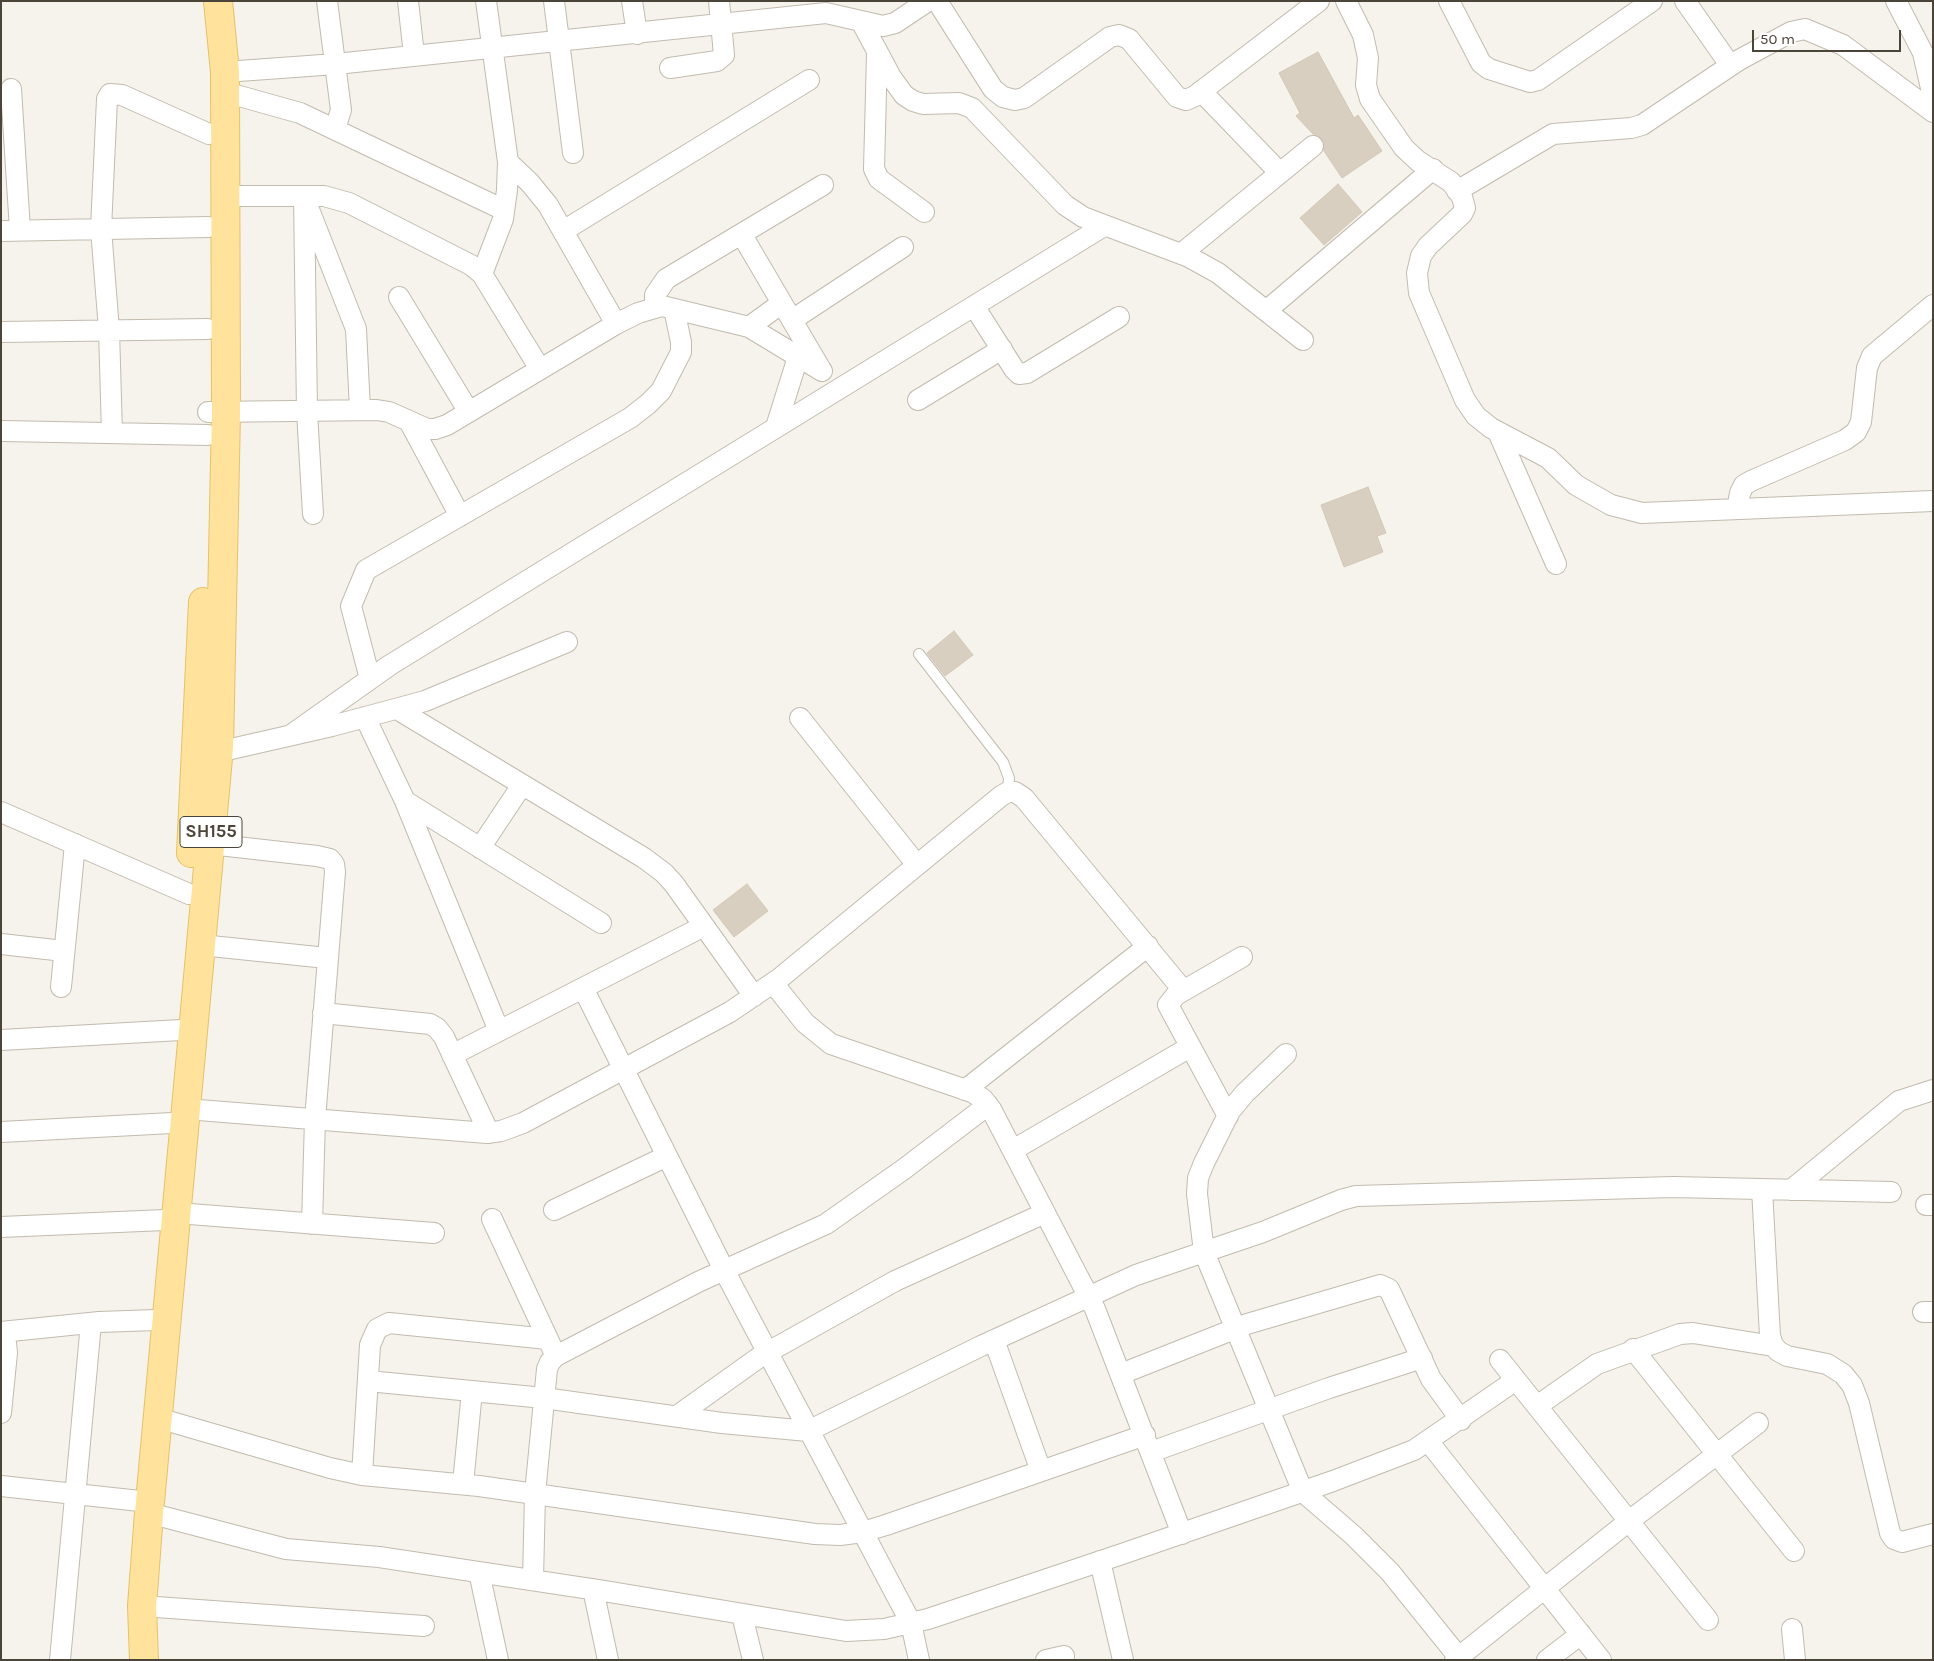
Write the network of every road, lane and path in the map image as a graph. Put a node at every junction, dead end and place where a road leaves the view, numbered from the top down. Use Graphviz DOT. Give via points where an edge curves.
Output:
graph roads {
  1 [pos="201,1"];
  2 [pos="218,1"];
  3 [pos="326,1"];
  4 [pos="408,1"];
  5 [pos="486,1"];
  6 [pos="554,1"];
  7 [pos="632,1"];
  8 [pos="719,1"];
  9 [pos="928,1"];
  10 [pos="937,1"];
  11 [pos="1319,1"];
  12 [pos="1346,1"];
  13 [pos="1448,1"];
  14 [pos="1652,1"];
  15 [pos="1685,1"];
  16 [pos="1896,1"];
  17 [pos="787,9"];
  18 [pos="846,13"];
  19 [pos="721,24"];
  20 [pos="636,34"];
  21 [pos="559,42"];
  22 [pos="492,48"];
  23 [pos="878,51"];
  24 [pos="414,55"];
  25 [pos="336,64"];
  26 [pos="1730,65"];
  27 [pos="670,68"];
  28 [pos="809,80"];
  29 [pos="225,82"];
  30 [pos="11,89"];
  31 [pos="993,89"];
  32 [pos="1201,91"];
  33 [pos="1933,97"];
  34 [pos="964,105"];
  35 [pos="1933,112"];
  36 [pos="336,130"];
  37 [pos="209,134"];
  38 [pos="1313,146"];
  39 [pos="573,152"];
  40 [pos="508,162"];
  41 [pos="1433,169"];
  42 [pos="1280,172"];
  43 [pos="823,184"];
  44 [pos="1458,190"];
  45 [pos="225,196"];
  46 [pos="304,196"];
  47 [pos="504,210"];
  48 [pos="924,212"];
  49 [pos="1104,226"];
  50 [pos="209,227"];
  51 [pos="101,229"];
  52 [pos="10,231"];
  53 [pos="563,232"];
  54 [pos="742,235"];
  55 [pos="903,247"];
  56 [pos="1181,254"];
  57 [pos="482,274"];
  58 [pos="398,297"];
  59 [pos="974,306"];
  60 [pos="1933,306"];
  61 [pos="664,308"];
  62 [pos="1266,311"];
  63 [pos="787,312"];
  64 [pos="1119,317"];
  65 [pos="616,324"];
  66 [pos="748,327"];
  67 [pos="208,329"];
  68 [pos="109,330"];
  69 [pos="1,332"];
  70 [pos="1303,340"];
  71 [pos="1002,349"];
  72 [pos="798,357"];
  73 [pos="540,369"];
  74 [pos="822,371"];
  75 [pos="834,392"];
  76 [pos="918,400"];
  77 [pos="360,410"];
  78 [pos="307,412"];
  79 [pos="469,412"];
  80 [pos="214,420"];
  81 [pos="409,421"];
  82 [pos="776,427"];
  83 [pos="3,431"];
  84 [pos="1498,432"];
  85 [pos="112,433"];
  86 [pos="1933,501"];
  87 [pos="1737,509"];
  88 [pos="313,514"];
  89 [pos="460,516"];
  90 [pos="1556,564"];
  91 [pos="567,642"];
  92 [pos="919,654"];
  93 [pos="370,679"];
  94 [pos="397,708"];
  95 [pos="365,717"];
  96 [pos="800,718"];
  97 [pos="291,735"];
  98 [pos="218,752"];
  99 [pos="522,785"];
  100 [pos="1008,792"];
  101 [pos="405,801"];
  102 [pos="1,812"];
  103 [pos="75,844"];
  104 [pos="210,844"];
  105 [pos="480,848"];
  106 [pos="917,865"];
  107 [pos="189,894"];
  108 [pos="601,923"];
  109 [pos="704,926"];
  110 [pos="1,944"];
  111 [pos="201,945"];
  112 [pos="1148,946"];
  113 [pos="64,951"];
  114 [pos="1242,957"];
  115 [pos="327,958"];
  116 [pos="773,983"];
  117 [pos="61,987"];
  118 [pos="584,988"];
  119 [pos="1183,990"];
  120 [pos="754,996"];
  121 [pos="323,1013"];
  122 [pos="181,1030"];
  123 [pos="499,1031"];
  124 [pos="1,1040"];
  125 [pos="1190,1047"];
  126 [pos="1286,1054"];
  127 [pos="452,1055"];
  128 [pos="623,1069"];
  129 [pos="965,1090"];
  130 [pos="1933,1090"];
  131 [pos="988,1105"];
  132 [pos="179,1116"];
  133 [pos="1228,1116"];
  134 [pos="315,1119"];
  135 [pos="1,1132"];
  136 [pos="489,1133"];
  137 [pos="1012,1150"];
  138 [pos="667,1156"];
  139 [pos="1762,1189"];
  140 [pos="1791,1190"];
  141 [pos="1891,1192"];
  142 [pos="554,1210"];
  143 [pos="1045,1213"];
  144 [pos="171,1217"];
  145 [pos="492,1219"];
  146 [pos="312,1224"];
  147 [pos="1,1227"];
  148 [pos="434,1233"];
  149 [pos="1204,1252"];
  150 [pos="724,1270"];
  151 [pos="1088,1297"];
  152 [pos="156,1320"];
  153 [pos="91,1323"];
  154 [pos="1236,1328"];
  155 [pos="1,1333"];
  156 [pos="994,1340"];
  157 [pos="1773,1346"];
  158 [pos="552,1348"];
  159 [pos="1633,1349"];
  160 [pos="768,1352"];
  161 [pos="1422,1358"];
  162 [pos="1500,1360"];
  163 [pos="1121,1374"];
  164 [pos="1516,1380"];
  165 [pos="368,1381"];
  166 [pos="472,1391"];
  167 [pos="544,1398"];
  168 [pos="1537,1406"];
  169 [pos="1269,1409"];
  170 [pos="1,1413"];
  171 [pos="677,1416"];
  172 [pos="158,1418"];
  173 [pos="1460,1420"];
  174 [pos="1758,1423"];
  175 [pos="808,1431"];
  176 [pos="1428,1441"];
  177 [pos="1148,1444"];
  178 [pos="1718,1454"];
  179 [pos="148,1462"];
  180 [pos="1041,1471"];
  181 [pos="362,1475"];
  182 [pos="463,1484"];
  183 [pos="1,1486"];
  184 [pos="1303,1492"];
  185 [pos="76,1493"];
  186 [pos="535,1494"];
  187 [pos="145,1507"];
  188 [pos="1629,1521"];
  189 [pos="863,1532"];
  190 [pos="1182,1534"];
  191 [pos="1933,1534"];
  192 [pos="1794,1552"];
  193 [pos="1100,1561"];
  194 [pos="479,1572"];
  195 [pos="533,1580"];
  196 [pos="593,1589"];
  197 [pos="1544,1589"];
  198 [pos="142,1606"];
  199 [pos="742,1615"];
  200 [pos="1708,1620"];
  201 [pos="911,1623"];
  202 [pos="424,1626"];
  203 [pos="1792,1629"];
  204 [pos="1581,1634"];
  205 [pos="1458,1659"];
  206 [pos="60,1660"];
  207 [pos="130,1660"];
  208 [pos="144,1660"];
  209 [pos="498,1660"];
  210 [pos="608,1660"];
  211 [pos="753,1660"];
  212 [pos="919,1660"];
  213 [pos="1123,1660"];
  214 [pos="1547,1660"];
  215 [pos="1601,1660"];
  216 [pos="1795,1660"];
  1 -- 37 [label="main road, SH155"];
  2 -- 29 [label="main road, SH155"];
  3 -- 25 [label="street"];
  4 -- 24 [label="street"];
  5 -- 22 [label="street"];
  6 -- 21 [label="street"];
  7 -- 20 [label="street"];
  8 -- 19 [label="street"];
  9 -- 18 [label="street" via="895,23 883,26"];
  10 -- 31 [label="street"];
  11 -- 32 [label="street"];
  12 -- 41 [label="street" via="1363,34 1370,100 1404,148"];
  13 -- 14 [label="street" via="1481,63 1489,69 1530,82 1538,80"];
  15 -- 26 [label="street"];
  16 -- 33 [label="street" via="1923,53"];
  17 -- 18 [label="street"];
  17 -- 19 [label="street"];
  18 -- 23 [label="street"];
  19 -- 20 [label="street"];
  19 -- 27 [label="street" via="724,55 721,59"];
  20 -- 21 [label="street"];
  21 -- 22 [label="street"];
  21 -- 39 [label="street"];
  22 -- 24 [label="street"];
  22 -- 40 [label="street"];
  23 -- 34 [label="street" via="891,77 904,95 913,101"];
  23 -- 48 [label="street" via="874,169 880,179"];
  24 -- 25 [label="street"];
  25 -- 29 [label="street"];
  25 -- 36 [label="street" via="341,110"];
  26 -- 35 [label="street" via="1791,32 1805,29 1843,45"];
  26 -- 44 [label="street" via="1642,125 1553,134"];
  28 -- 53 [label="street"];
  29 -- 36 [label="street"];
  29 -- 45 [label="main road, SH155"];
  30 -- 52 [label="street"];
  31 -- 32 [label="street" via="1003,97 1024,98 1110,37 1119,35 1129,39 1177,97 1186,100"];
  31 -- 34 [label="street"];
  32 -- 42 [label="street"];
  34 -- 49 [label="street" via="972,108 1065,205 1083,218"];
  36 -- 47 [label="street"];
  37 -- 50 [label="main road, SH155"];
  37 -- 51 [label="street" via="122,95 110,94 107,99"];
  38 -- 42 [label="street"];
  40 -- 47 [label="street"];
  40 -- 53 [label="street" via="536,189"];
  41 -- 44 [label="street"];
  41 -- 62 [label="street"];
  42 -- 56 [label="street"];
  43 -- 54 [label="street"];
  44 -- 84 [label="street" via="1465,208 1421,256 1417,273 1419,293 1465,400 1476,416"];
  45 -- 46 [label="street"];
  45 -- 80 [label="main road, SH155"];
  46 -- 57 [label="street" via="324,196 349,202 471,265"];
  46 -- 77 [label="street" via="356,329"];
  46 -- 78 [label="street"];
  47 -- 57 [label="street"];
  49 -- 56 [label="street"];
  49 -- 59 [label="street"];
  50 -- 51 [label="street"];
  50 -- 67 [label="main road, SH155"];
  51 -- 52 [label="street"];
  51 -- 68 [label="street"];
  53 -- 65 [label="street"];
  54 -- 61 [label="street" via="666,279 655,295"];
  54 -- 63 [label="street"];
  55 -- 63 [label="street"];
  56 -- 62 [label="street" via="1218,273"];
  57 -- 73 [label="street"];
  58 -- 79 [label="street"];
  59 -- 71 [label="street"];
  59 -- 75 [label="street"];
  60 -- 87 [label="street" via="1872,356 1867,368 1861,422 1856,432 1845,440 1744,485"];
  61 -- 65 [label="street"];
  61 -- 66 [label="street"];
  61 -- 89 [label="street" via="681,342 681,352 661,391 630,418"];
  62 -- 70 [label="street"];
  63 -- 66 [label="street"];
  63 -- 74 [label="street"];
  64 -- 71 [label="street" via="1027,373 1019,374"];
  65 -- 73 [label="street"];
  66 -- 72 [label="street"];
  67 -- 68 [label="street"];
  67 -- 80 [label="main road, SH155"];
  68 -- 69 [label="street"];
  68 -- 85 [label="street"];
  71 -- 76 [label="street"];
  72 -- 74 [label="street"];
  72 -- 82 [label="street"];
  73 -- 79 [label="street"];
  74 -- 75 [label="street"];
  75 -- 82 [label="street"];
  77 -- 78 [label="street"];
  77 -- 81 [label="street" via="389,412"];
  78 -- 80 [label="street"];
  78 -- 88 [label="street"];
  79 -- 81 [label="street" via="435,429"];
  80 -- 85 [label="street"];
  80 -- 98 [label="main road, SH155"];
  80 -- 107 [label="main road, SH155"];
  81 -- 89 [label="street"];
  82 -- 93 [label="street"];
  83 -- 85 [label="street"];
  84 -- 87 [label="street" via="1548,458 1576,486 1611,505 1642,513"];
  84 -- 90 [label="street"];
  86 -- 87 [label="street"];
  89 -- 93 [label="street" via="366,570 352,606"];
  91 -- 94 [label="street" via="424,701"];
  92 -- 100 [label="lane" via="1003,762 1009,778"];
  93 -- 97 [label="street"];
  94 -- 95 [label="street"];
  94 -- 99 [label="street"];
  95 -- 97 [label="street"];
  95 -- 101 [label="street"];
  96 -- 106 [label="street"];
  97 -- 98 [label="street"];
  98 -- 104 [label="main road, SH155"];
  99 -- 105 [label="street"];
  99 -- 109 [label="street" via="664,873"];
  100 -- 106 [label="street"];
  100 -- 112 [label="street" via="1024,798"];
  101 -- 105 [label="street"];
  101 -- 123 [label="street"];
  102 -- 103 [label="street"];
  103 -- 107 [label="street"];
  103 -- 113 [label="street"];
  104 -- 111 [label="main road, SH155"];
  104 -- 115 [label="street" via="330,859 335,872"];
  105 -- 108 [label="street"];
  106 -- 116 [label="street"];
  107 -- 122 [label="main road, SH155"];
  109 -- 118 [label="street"];
  109 -- 120 [label="street"];
  110 -- 113 [label="street"];
  111 -- 115 [label="street"];
  111 -- 132 [label="main road, SH155"];
  112 -- 119 [label="street"];
  112 -- 129 [label="street"];
  113 -- 117 [label="street"];
  114 -- 119 [label="street"];
  115 -- 121 [label="street"];
  116 -- 120 [label="street"];
  116 -- 129 [label="street" via="805,1023 831,1044"];
  118 -- 123 [label="street"];
  118 -- 128 [label="street"];
  119 -- 125 [label="street" via="1170,1000 1168,1006"];
  120 -- 128 [label="street"];
  121 -- 127 [label="street" via="430,1024 444,1037"];
  121 -- 134 [label="street"];
  122 -- 124 [label="street"];
  122 -- 132 [label="main road, SH155"];
  123 -- 127 [label="street"];
  125 -- 133 [label="street"];
  125 -- 137 [label="street"];
  126 -- 133 [label="street" via="1245,1093"];
  127 -- 136 [label="street"];
  128 -- 136 [label="street" via="523,1123"];
  128 -- 138 [label="street"];
  129 -- 131 [label="street"];
  130 -- 140 [label="street" via="1899,1100"];
  131 -- 137 [label="street"];
  131 -- 150 [label="street" via="826,1224"];
  132 -- 134 [label="street"];
  132 -- 135 [label="street"];
  132 -- 144 [label="main road, SH155"];
  133 -- 149 [label="street" via="1198,1178"];
  134 -- 136 [label="street"];
  134 -- 146 [label="street"];
  137 -- 143 [label="street"];
  138 -- 142 [label="street"];
  138 -- 150 [label="street"];
  139 -- 140 [label="street"];
  139 -- 149 [label="street" via="1673,1187 1356,1196"];
  139 -- 157 [label="street"];
  140 -- 141 [label="street"];
  143 -- 151 [label="street"];
  143 -- 160 [label="street" via="895,1281"];
  144 -- 146 [label="street"];
  144 -- 147 [label="street"];
  144 -- 152 [label="main road, SH155"];
  144 -- 172 [label="main road, SH155"];
  145 -- 158 [label="street"];
  146 -- 148 [label="street"];
  149 -- 151 [label="street" via="1136,1275"];
  149 -- 154 [label="street"];
  150 -- 158 [label="street"];
  150 -- 160 [label="street"];
  151 -- 156 [label="street"];
  151 -- 163 [label="street"];
  152 -- 153 [label="street"];
  152 -- 179 [label="main road, SH155"];
  153 -- 155 [label="street"];
  153 -- 185 [label="street"];
  154 -- 161 [label="street" via="1380,1285 1389,1289"];
  154 -- 163 [label="street"];
  154 -- 169 [label="street"];
  155 -- 170 [label="street" via="7,1353"];
  156 -- 175 [label="street"];
  156 -- 180 [label="street"];
  157 -- 159 [label="street" via="1693,1333"];
  157 -- 191 [label="street" via="1787,1356 1828,1364 1843,1374 1859,1403 1890,1533 1902,1542"];
  158 -- 165 [label="street" via="389,1324 377,1328 372,1335"];
  158 -- 167 [label="street"];
  159 -- 168 [label="street" via="1597,1364"];
  159 -- 178 [label="street"];
  160 -- 171 [label="street"];
  160 -- 175 [label="street"];
  161 -- 169 [label="street"];
  161 -- 173 [label="street" via="1431,1379"];
  162 -- 164 [label="street"];
  163 -- 177 [label="street"];
  164 -- 168 [label="street"];
  164 -- 173 [label="street"];
  165 -- 166 [label="street"];
  165 -- 181 [label="street"];
  166 -- 167 [label="street"];
  166 -- 182 [label="street"];
  167 -- 171 [label="street"];
  167 -- 186 [label="street"];
  168 -- 188 [label="street"];
  169 -- 177 [label="street"];
  169 -- 184 [label="street"];
  171 -- 175 [label="street"];
  172 -- 179 [label="main road, SH155"];
  172 -- 181 [label="street"];
  173 -- 176 [label="street"];
  174 -- 178 [label="street"];
  175 -- 189 [label="street"];
  176 -- 184 [label="street" via="1414,1450"];
  176 -- 197 [label="street"];
  177 -- 180 [label="street"];
  177 -- 190 [label="street"];
  178 -- 188 [label="street"];
  178 -- 192 [label="street"];
  179 -- 187 [label="main road, SH155"];
  180 -- 189 [label="street"];
  181 -- 182 [label="street"];
  182 -- 186 [label="street"];
  183 -- 185 [label="street"];
  184 -- 190 [label="street"];
  184 -- 205 [label="street" via="1390,1572"];
  185 -- 187 [label="street"];
  185 -- 206 [label="street"];
  186 -- 189 [label="street" via="815,1534"];
  186 -- 195 [label="street"];
  187 -- 194 [label="street" via="286,1549 379,1557"];
  187 -- 198 [label="main road, SH155"];
  187 -- 207 [label="main road, SH155" via="131,1596"];
  188 -- 197 [label="street"];
  188 -- 200 [label="street"];
  189 -- 201 [label="street"];
  190 -- 193 [label="street"];
  193 -- 201 [label="street"];
  193 -- 213 [label="street"];
  194 -- 195 [label="street"];
  194 -- 209 [label="street"];
  195 -- 196 [label="street"];
  196 -- 199 [label="street"];
  196 -- 210 [label="street"];
  197 -- 204 [label="street"];
  197 -- 205 [label="street"];
  198 -- 202 [label="street"];
  198 -- 208 [label="main road, SH155"];
  199 -- 201 [label="street" via="846,1631 884,1629"];
  199 -- 211 [label="street"];
  201 -- 212 [label="street"];
  203 -- 216 [label="street"];
  204 -- 214 [label="street"];
  204 -- 215 [label="street"];
}
